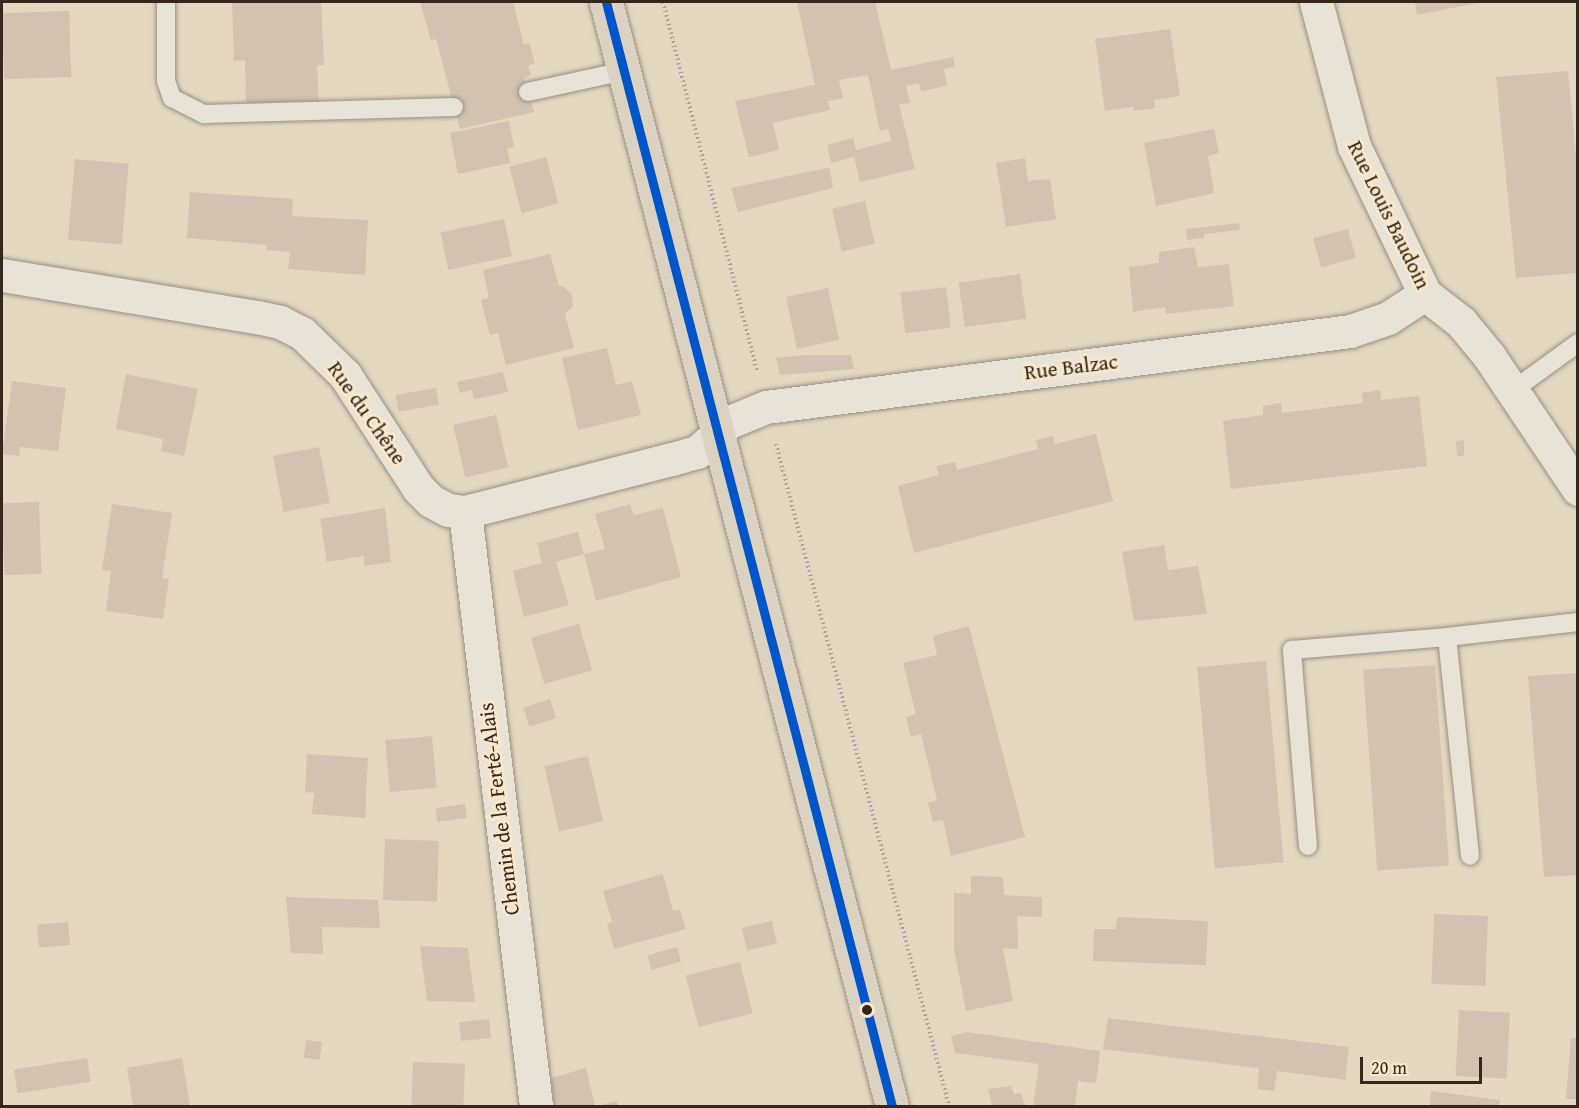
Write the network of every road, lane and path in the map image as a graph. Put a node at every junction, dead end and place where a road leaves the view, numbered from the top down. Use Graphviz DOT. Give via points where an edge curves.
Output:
graph roads {
  1 [pos="165,2"];
  2 [pos="606,2"];
  3 [pos="663,2"];
  4 [pos="1316,2"];
  5 [pos="624,70"];
  6 [pos="528,92"];
  7 [pos="454,107"];
  8 [pos="2,274"];
  9 [pos="1425,294"];
  10 [pos="1578,343"];
  11 [pos="1512,391"];
  12 [pos="766,407"];
  13 [pos="718,434"];
  14 [pos="1578,489"];
  15 [pos="465,512"];
  16 [pos="1578,622"];
  17 [pos="1446,637"];
  18 [pos="1308,846"];
  19 [pos="1470,856"];
  20 [pos="536,1107"];
  21 [pos="892,1107"];
  22 [pos="949,1107"];
  1 -- 7 [label="lane" via="166,81 172,98 204,114"];
  2 -- 5 [label="main road"];
  3 -- 12 [label="path"];
  4 -- 9 [label="street, Rue Louis Baudoin" via="1354,146"];
  5 -- 6 [label="lane"];
  5 -- 13 [label="main road"];
  8 -- 15 [label="street, Rue du Chêne" via="257,317 302,333 345,375 425,495 448,510"];
  9 -- 11 [label="street, Rue Louis Baudoin" via="1461,322"];
  9 -- 12 [label="street, Rue Balzac" via="1388,318 1350,331"];
  10 -- 11 [label="lane"];
  11 -- 14 [label="street, Rue Louis Baudoin"];
  12 -- 13 [label="street, Rue Balzac" via="727,423"];
  12 -- 22 [label="path"];
  13 -- 15 [label="street" via="697,452"];
  13 -- 21 [label="main road"];
  15 -- 20 [label="street, Chemin de la Ferté-Alais"];
  16 -- 17 [label="lane"];
  17 -- 18 [label="lane" via="1292,650"];
  17 -- 19 [label="lane"];
}
